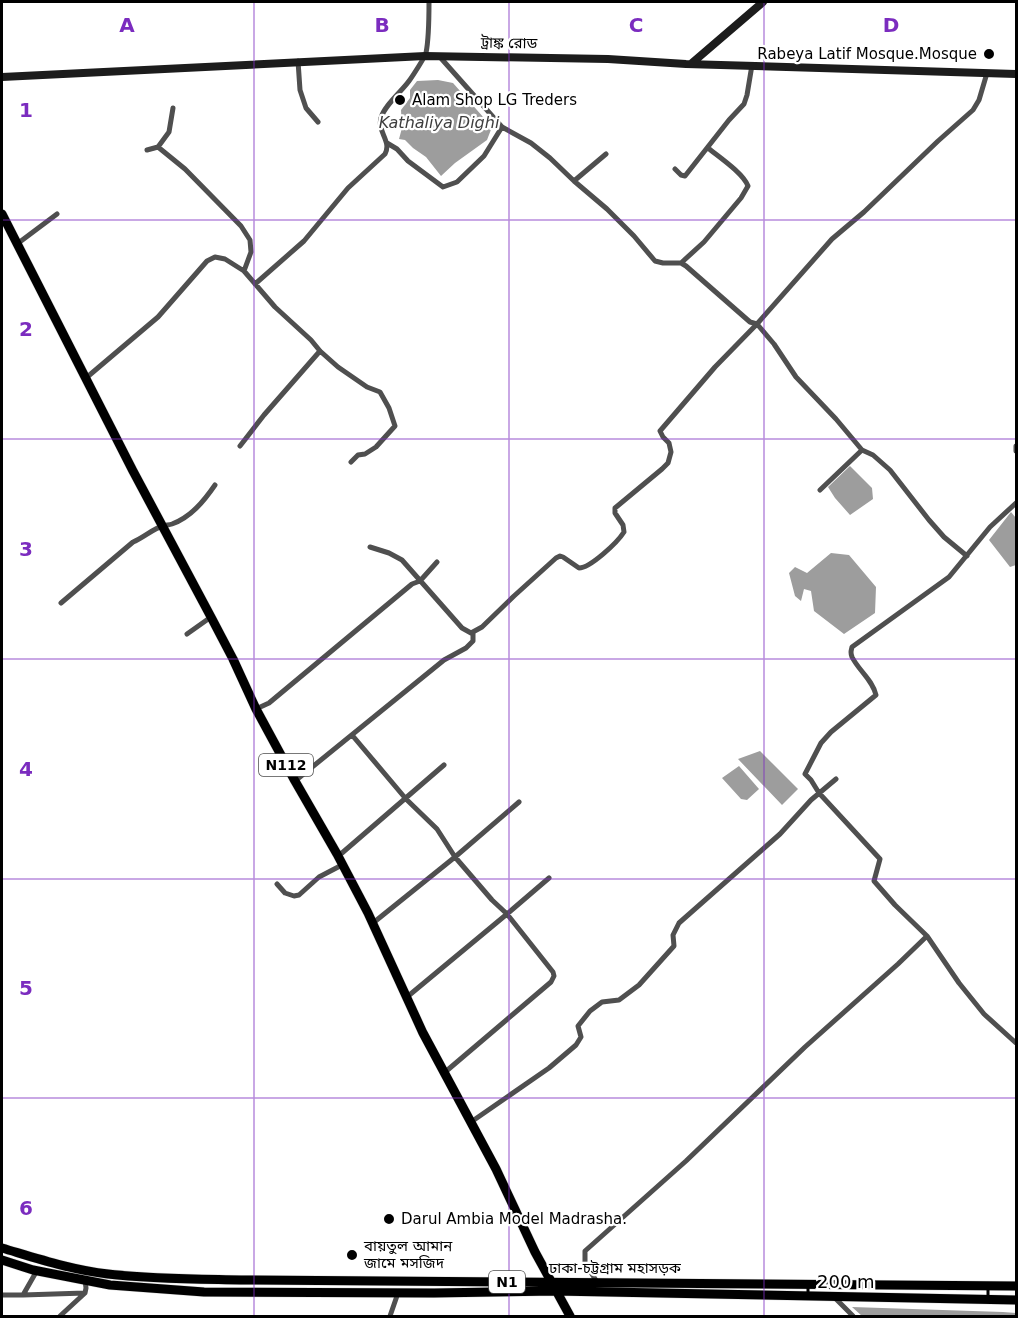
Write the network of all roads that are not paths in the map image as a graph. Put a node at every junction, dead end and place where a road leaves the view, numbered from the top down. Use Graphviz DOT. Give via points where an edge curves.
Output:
graph roads {
  1 [pos="429,2"];
  2 [pos="763,2"];
  3 [pos="425,56"];
  4 [pos="439,56"];
  5 [pos="298,61"];
  6 [pos="692,63"];
  7 [pos="752,65"];
  8 [pos="987,73"];
  9 [pos="1017,74"];
  10 [pos="2,76"];
  11 [pos="173,108"];
  12 [pos="318,122"];
  13 [pos="502,127"];
  14 [pos="387,143"];
  15 [pos="158,147"];
  16 [pos="708,148"];
  17 [pos="147,150"];
  18 [pos="606,154"];
  19 [pos="675,169"];
  20 [pos="574,181"];
  21 [pos="2,214"];
  22 [pos="57,214"];
  23 [pos="17,244"];
  24 [pos="681,263"];
  25 [pos="244,271"];
  26 [pos="255,284"];
  27 [pos="757,324"];
  28 [pos="320,351"];
  29 [pos="86,378"];
  30 [pos="240,446"];
  31 [pos="1017,446"];
  32 [pos="862,450"];
  33 [pos="1017,451"];
  34 [pos="351,462"];
  35 [pos="215,485"];
  36 [pos="820,490"];
  37 [pos="1017,503"];
  38 [pos="162,526"];
  39 [pos="370,547"];
  40 [pos="967,556"];
  41 [pos="437,562"];
  42 [pos="420,580"];
  43 [pos="61,603"];
  44 [pos="212,617"];
  45 [pos="473,633"];
  46 [pos="187,634"];
  47 [pos="256,709"];
  48 [pos="352,735"];
  49 [pos="444,765"];
  50 [pos="836,778"];
  51 [pos="295,781"];
  52 [pos="819,793"];
  53 [pos="406,799"];
  54 [pos="519,802"];
  55 [pos="337,854"];
  56 [pos="455,857"];
  57 [pos="342,865"];
  58 [pos="549,878"];
  59 [pos="277,884"];
  60 [pos="507,914"];
  61 [pos="373,923"];
  62 [pos="927,936"];
  63 [pos="407,997"];
  64 [pos="1017,1046"];
  65 [pos="444,1073"];
  66 [pos="471,1122"];
  67 [pos="2,1248"];
  68 [pos="2,1260"];
  69 [pos="35,1274"];
  70 [pos="85,1280"];
  71 [pos="550,1282"];
  72 [pos="597,1282"];
  73 [pos="1017,1286"];
  74 [pos="555,1291"];
  75 [pos="85,1293"];
  76 [pos="398,1293"];
  77 [pos="2,1295"];
  78 [pos="23,1295"];
  79 [pos="834,1297"];
  80 [pos="1017,1300"];
  81 [pos="60,1317"];
  82 [pos="390,1317"];
  83 [pos="570,1317"];
  84 [pos="853,1317"];
  1 -- 3 [label="street"];
  2 -- 6 [label="main road"];
  3 -- 4 [label="main road, ট্রাঙ্ক রোড"];
  3 -- 5 [label="main road, ট্রাঙ্ক রোড"];
  3 -- 14 [label="street" via="381,116"];
  4 -- 6 [label="main road, ট্রাঙ্ক রোড"];
  4 -- 13 [label="street"];
  5 -- 10 [label="main road, ট্রাঙ্ক রোড"];
  5 -- 12 [label="street" via="300,90 306,108"];
  6 -- 7 [label="main road, ট্রাঙ্ক রোড"];
  7 -- 8 [label="main road, ট্রাঙ্ক রোড"];
  7 -- 16 [label="street" via="744,104"];
  8 -- 9 [label="main road, ট্রাঙ্ক রোড"];
  8 -- 27 [label="street" via="980,100 972,110 832,239"];
  11 -- 15 [label="street" via="169,132"];
  13 -- 14 [label="street" via="484,156 457,182 443,187"];
  13 -- 20 [label="street" via="531,143"];
  14 -- 26 [label="street" via="385,154 348,188 304,241"];
  15 -- 17 [label="street"];
  15 -- 25 [label="street" via="241,226 250,240 251,252"];
  16 -- 19 [label="street" via="685,176"];
  16 -- 24 [label="street" via="748,186 704,242"];
  18 -- 20 [label="street"];
  20 -- 24 [label="street" via="607,209 655,261"];
  21 -- 23 [label="highway, N112"];
  22 -- 23 [label="street"];
  23 -- 29 [label="highway, N112"];
  24 -- 27 [label="street"];
  25 -- 26 [label="street"];
  25 -- 29 [label="street" via="215,256 207,261 158,318"];
  26 -- 28 [label="street"];
  27 -- 32 [label="street" via="796,376"];
  27 -- 45 [label="street" via="660,431 669,442 668,463 615,508 624,529 621,537 582,569 563,557 556,558"];
  28 -- 30 [label="street"];
  28 -- 34 [label="street" via="353,378 380,392 395,426 376,447"];
  29 -- 38 [label="highway, N112"];
  31 -- 33 [label="street"];
  32 -- 36 [label="street"];
  32 -- 40 [label="street" via="890,471 944,537"];
  35 -- 38 [label="street" via="192,513"];
  37 -- 40 [label="street" via="990,527"];
  38 -- 43 [label="street" via="133,542"];
  38 -- 44 [label="highway, N112"];
  39 -- 42 [label="street" via="402,560"];
  40 -- 52 [label="street" via="949,577 852,647 852,657 876,695 821,743 805,774"];
  41 -- 42 [label="street"];
  42 -- 45 [label="street" via="462,628"];
  42 -- 47 [label="street" via="269,703"];
  44 -- 46 [label="street"];
  44 -- 47 [label="highway, N112"];
  45 -- 48 [label="street" via="473,641 466,648 444,660"];
  47 -- 51 [label="highway, N112"];
  48 -- 51 [label="street"];
  48 -- 53 [label="street"];
  49 -- 53 [label="street"];
  50 -- 52 [label="street"];
  51 -- 55 [label="highway, N112"];
  52 -- 62 [label="street" via="880,859 874,881"];
  52 -- 66 [label="street" via="780,834 679,923 673,935 674,946 639,985 619,1000 602,1002 586,1015 578,1026 581,1037 576,1045"];
  53 -- 55 [label="street"];
  53 -- 56 [label="street" via="437,830"];
  54 -- 56 [label="street"];
  55 -- 57 [label="highway, N112"];
  56 -- 60 [label="street"];
  56 -- 61 [label="street"];
  57 -- 59 [label="street" via="319,877 298,895 285,894"];
  57 -- 61 [label="highway, N112"];
  58 -- 60 [label="street"];
  60 -- 63 [label="street"];
  60 -- 65 [label="street" via="554,976"];
  61 -- 63 [label="highway, N112"];
  62 -- 64 [label="street" via="959,984"];
  62 -- 72 [label="street" via="585,1251 585,1263"];
  63 -- 65 [label="highway, N112"];
  65 -- 66 [label="highway, N112"];
  66 -- 71 [label="highway, N112"];
  67 -- 71 [label="highway, ঢাকা-চট্টগ্রাম মহাসড়ক / N1" via="106,1274 156,1278"];
  68 -- 70 [label="highway, ঢাকা-চট্টগ্রাম মহাসড়ক / N1"];
  69 -- 78 [label="street"];
  70 -- 75 [label="street"];
  70 -- 76 [label="highway, ঢাকা-চট্টগ্রাম মহাসড়ক / N1" via="204,1292"];
  71 -- 72 [label="highway, ঢাকা-চট্টগ্রাম মহাসড়ক / N1"];
  71 -- 74 [label="highway, N112"];
  72 -- 73 [label="highway, ঢাকা-চট্টগ্রাম মহাসড়ক / N1"];
  74 -- 76 [label="highway, ঢাকা-চট্টগ্রাম মহাসড়ক / N1"];
  74 -- 79 [label="highway, ঢাকা-চট্টগ্রাম মহাসড়ক / N1"];
  74 -- 83 [label="highway, N112"];
  75 -- 78 [label="street"];
  75 -- 81 [label="street"];
  76 -- 82 [label="street"];
  77 -- 78 [label="street"];
  79 -- 80 [label="highway, ঢাকা-চট্টগ্রাম মহাসড়ক / N1"];
  79 -- 84 [label="street"];
}
